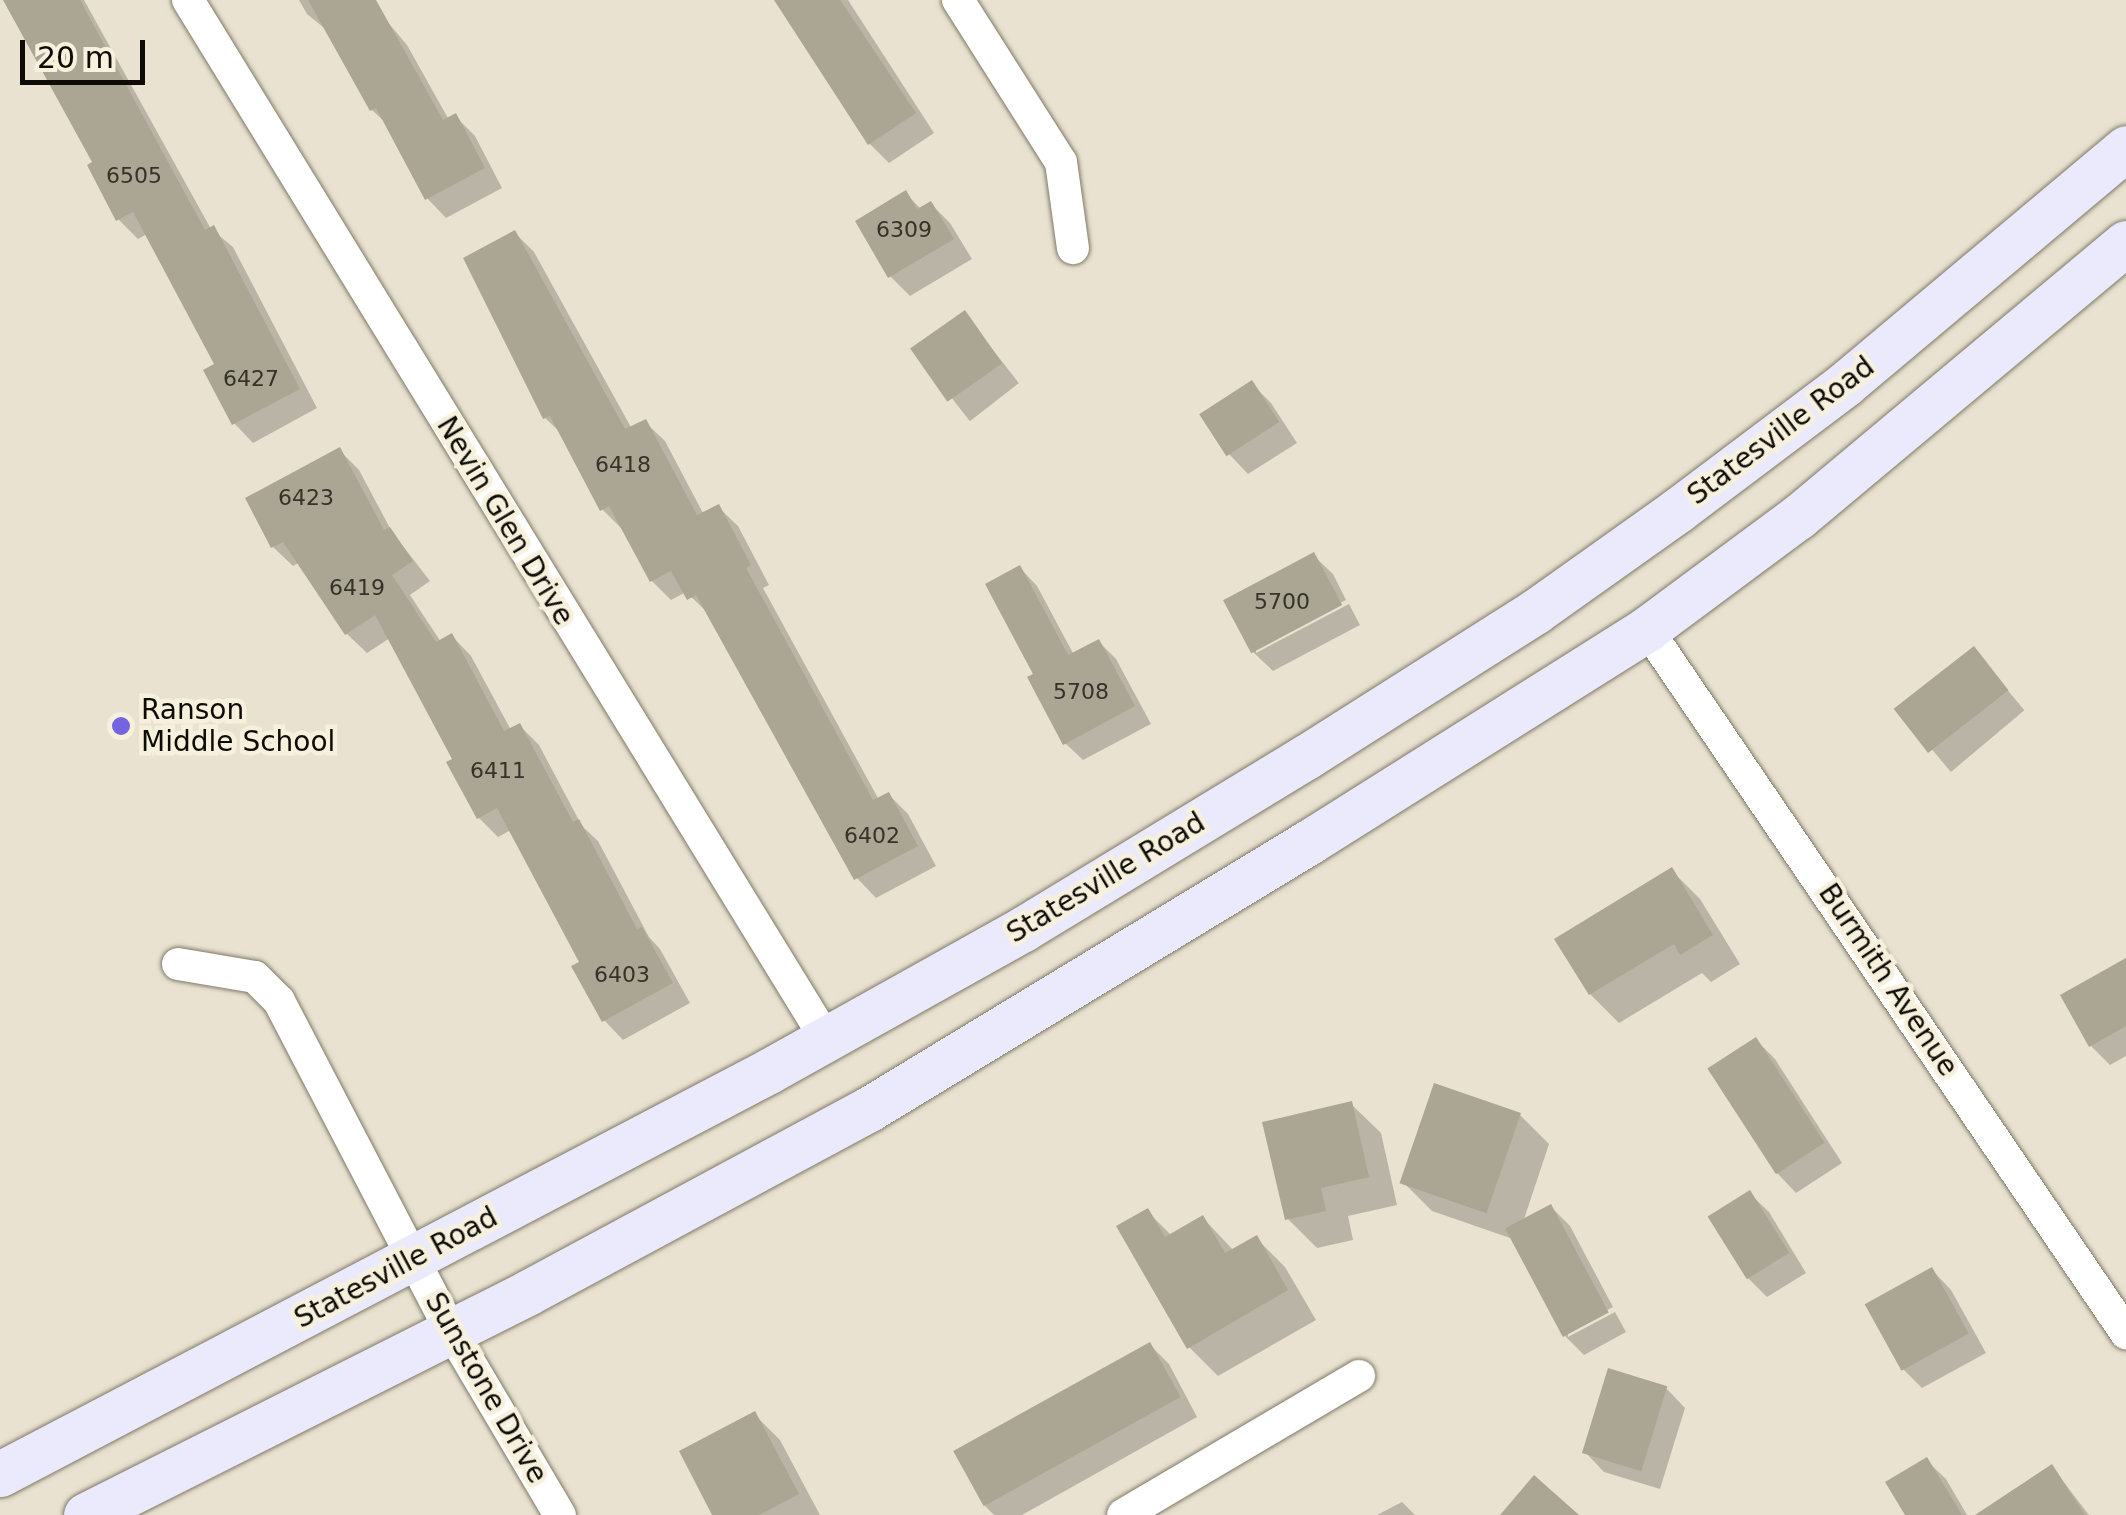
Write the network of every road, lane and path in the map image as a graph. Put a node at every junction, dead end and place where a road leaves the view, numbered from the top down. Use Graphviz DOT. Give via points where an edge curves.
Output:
graph roads {
  1 [pos="188,0"];
  2 [pos="958,0"];
  3 [pos="2122,159"];
  4 [pos="2126,242"];
  5 [pos="1073,248"];
  6 [pos="1647,629"];
  7 [pos="178,964"];
  8 [pos="826,1039"];
  9 [pos="413,1260"];
  10 [pos="452,1332"];
  11 [pos="2126,1332"];
  12 [pos="1359,1376"];
  13 [pos="0,1474"];
  14 [pos="86,1515"];
  15 [pos="560,1515"];
  16 [pos="1123,1515"];
  1 -- 8 [label="street, Nevin Glen Drive"];
  2 -- 5 [label="street" via="1061,162"];
  3 -- 8 [label="main road, Statesville Road" via="1845,384 1536,611 1040,919"];
  4 -- 6 [label="main road" via="1798,516"];
  6 -- 10 [label="main road" via="869,1108"];
  6 -- 11 [label="street, Burmith Avenue"];
  7 -- 9 [label="street, Sunstone Drive" via="255,977 279,1000"];
  8 -- 9 [label="main road, Statesville Road"];
  9 -- 10 [label="street, Sunstone Drive"];
  9 -- 13 [label="main road, Statesville Road"];
  10 -- 14 [label="main road"];
  10 -- 15 [label="street, Sunstone Drive"];
  12 -- 16 [label="street"];
}
